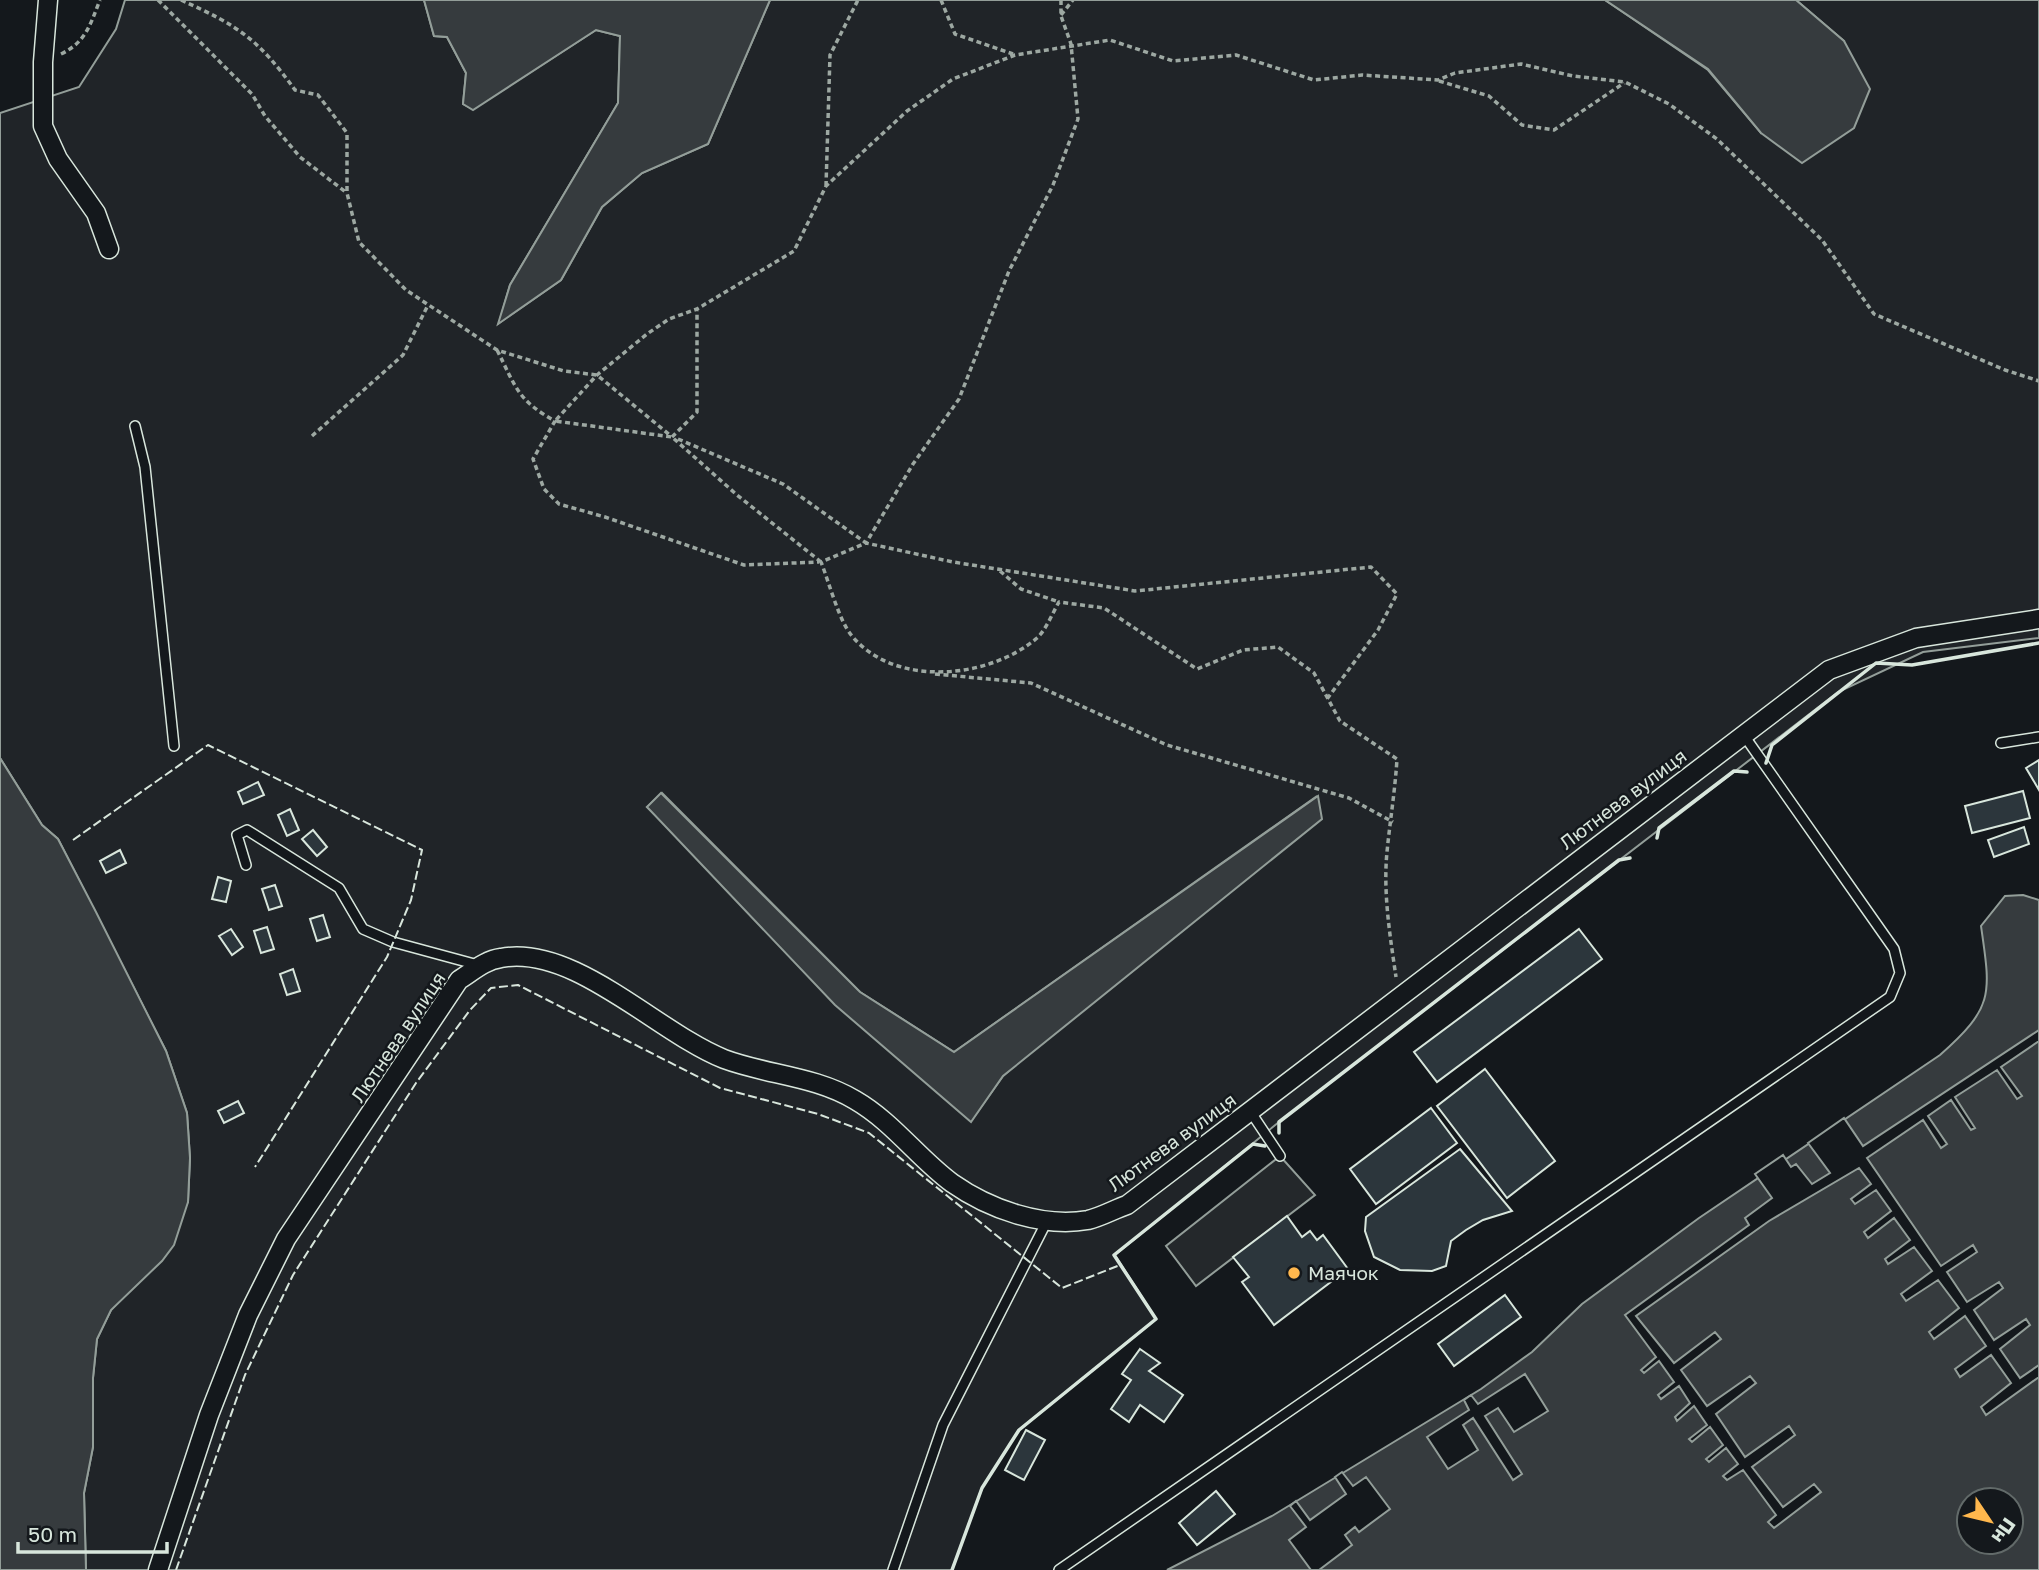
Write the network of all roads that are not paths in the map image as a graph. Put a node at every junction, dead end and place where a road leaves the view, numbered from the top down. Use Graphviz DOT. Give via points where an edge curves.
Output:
graph roads {
  1 [pos="48,0"];
  2 [pos="109,250"];
  3 [pos="135,426"];
  4 [pos="2039,619"];
  5 [pos="1743,734"];
  6 [pos="2039,737"];
  7 [pos="2001,743"];
  8 [pos="174,746"];
  9 [pos="246,865"];
  10 [pos="480,966"];
  11 [pos="1250,1111"];
  12 [pos="1280,1156"];
  13 [pos="1047,1221"];
  14 [pos="158,1570"];
  15 [pos="894,1570"];
  16 [pos="1059,1570"];
  1 -- 2 [label="street" via="43,126 58,159 96,213"];
  3 -- 8 [label="lane" via="145,467"];
  4 -- 5 [label="street, Лютнева вулиця" via="1916,638 1874,651 1829,670"];
  5 -- 11 [label="street, Лютнева вулиця"];
  5 -- 16 [label="lane" via="1894,949 1900,974 1890,997"];
  6 -- 7 [label="lane"];
  9 -- 10 [label="lane" via="237,835 247,830 339,888 363,929"];
  10 -- 13 [label="street, Лютнева вулиця" via="501,958 526,958 585,975 659,1024 725,1059 827,1086 855,1100 879,1115 952,1182 1016,1214"];
  10 -- 14 [label="street, Лютнева вулиця" via="459,981 286,1239 248,1315 209,1415"];
  11 -- 12 [label="lane"];
  11 -- 13 [label="street, Лютнева вулиця" via="1127,1205 1088,1220"];
  13 -- 15 [label="lane" via="943,1425"];
}
